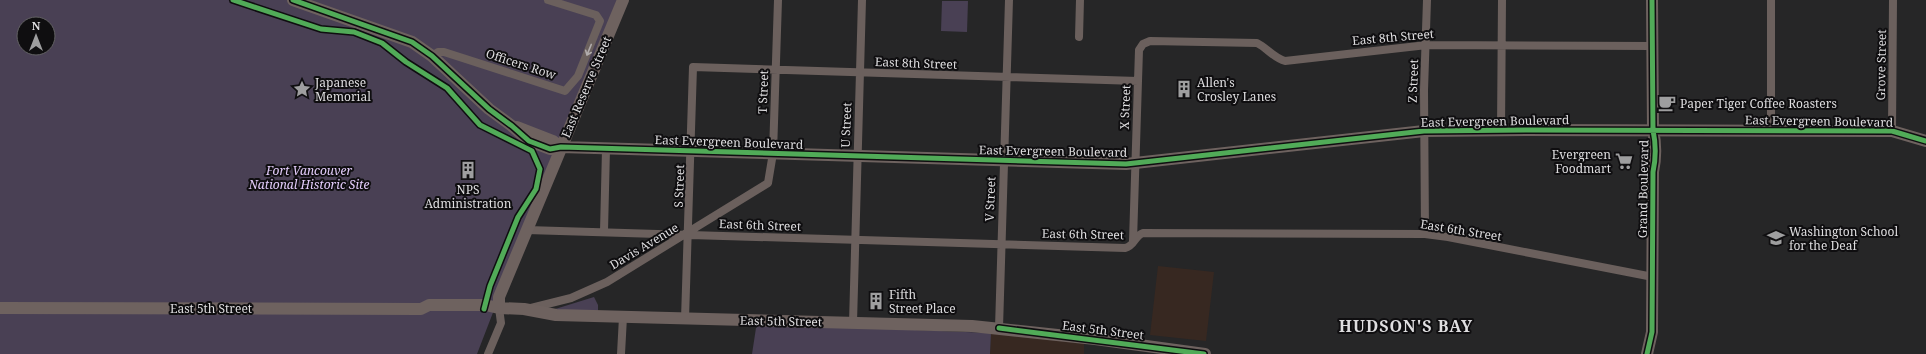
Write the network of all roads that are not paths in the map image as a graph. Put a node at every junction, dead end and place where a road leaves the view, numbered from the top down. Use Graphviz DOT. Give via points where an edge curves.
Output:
graph roads {
  1 [pos="293,0"];
  2 [pos="548,0"];
  3 [pos="623,0"];
  4 [pos="778,0"];
  5 [pos="862,0"];
  6 [pos="1009,0"];
  7 [pos="1080,0"];
  8 [pos="1427,0"];
  9 [pos="1502,0"];
  10 [pos="1652,0"];
  11 [pos="1771,0"];
  12 [pos="1893,0"];
  13 [pos="1079,37"];
  14 [pos="1143,44"];
  15 [pos="1427,45"];
  16 [pos="1501,46"];
  17 [pos="1653,46"];
  18 [pos="432,56"];
  19 [pos="693,67"];
  20 [pos="776,70"];
  21 [pos="860,73"];
  22 [pos="1007,78"];
  23 [pos="1138,81"];
  24 [pos="1501,130"];
  25 [pos="1653,130"];
  26 [pos="1424,131"];
  27 [pos="1771,131"];
  28 [pos="1892,131"];
  29 [pos="1926,141"];
  30 [pos="561,147"];
  31 [pos="606,149"];
  32 [pos="690,151"];
  33 [pos="773,153"];
  34 [pos="857,156"];
  35 [pos="1004,160"];
  36 [pos="1134,163"];
  37 [pos="767,185"];
  38 [pos="527,230"];
  39 [pos="604,231"];
  40 [pos="687,234"];
  41 [pos="1425,234"];
  42 [pos="855,240"];
  43 [pos="1001,244"];
  44 [pos="1133,244"];
  45 [pos="1653,277"];
  46 [pos="0,308"];
  47 [pos="499,308"];
  48 [pos="524,309"];
  49 [pos="623,317"];
  50 [pos="685,319"];
  51 [pos="852,323"];
  52 [pos="999,328"];
  53 [pos="488,354"];
  54 [pos="621,354"];
  55 [pos="1205,354"];
  56 [pos="1647,354"];
  1 -- 18 [label="street, East Evergreen Boulevard" via="407,39"];
  2 -- 18 [label="street, Officers Row, one-way" via="596,15 600,21 578,76 565,92 444,52"];
  3 -- 30 [label="street, East Reserve Street"];
  4 -- 20 [label="street, T Street"];
  5 -- 21 [label="street, U Street"];
  6 -- 22 [label="street, V Street"];
  7 -- 13 [label="street"];
  8 -- 15 [label="street, Z Street"];
  9 -- 16 [label="street"];
  10 -- 17 [label="street, Grand Boulevard"];
  11 -- 27 [label="street"];
  12 -- 28 [label="street, Grove Street"];
  14 -- 15 [label="street, East 8th Street" via="1150,41 1257,42 1277,59 1285,61"];
  14 -- 23 [label="street, X Street" via="1140,50"];
  15 -- 16 [label="street, East 8th Street"];
  15 -- 26 [label="street, Z Street"];
  16 -- 17 [label="street, East 8th Street"];
  16 -- 24 [label="street"];
  17 -- 25 [label="street, Grand Boulevard"];
  18 -- 30 [label="street, East Evergreen Boulevard" via="489,109 529,141 550,149"];
  19 -- 20 [label="street, East 8th Street"];
  19 -- 32 [label="street, S Street"];
  20 -- 21 [label="street, East 8th Street"];
  20 -- 33 [label="street, T Street"];
  21 -- 22 [label="street, East 8th Street"];
  21 -- 34 [label="street, U Street"];
  22 -- 23 [label="street, East 8th Street"];
  22 -- 35 [label="street, V Street"];
  23 -- 36 [label="street, X Street"];
  24 -- 25 [label="street, East Evergreen Boulevard"];
  24 -- 26 [label="street, East Evergreen Boulevard"];
  25 -- 27 [label="street, East Evergreen Boulevard"];
  25 -- 45 [label="street, Grand Boulevard"];
  26 -- 36 [label="street, East Evergreen Boulevard"];
  26 -- 41 [label="street, Z Street"];
  27 -- 28 [label="street, East Evergreen Boulevard"];
  28 -- 29 [label="street, East Evergreen Boulevard"];
  30 -- 31 [label="street, East Evergreen Boulevard"];
  30 -- 38 [label="street, East Reserve Street"];
  31 -- 32 [label="street, East Evergreen Boulevard"];
  31 -- 39 [label="street"];
  32 -- 33 [label="street, East Evergreen Boulevard"];
  32 -- 40 [label="street, S Street"];
  33 -- 34 [label="street, East Evergreen Boulevard"];
  33 -- 37 [label="street, T Street"];
  34 -- 35 [label="street, East Evergreen Boulevard"];
  34 -- 42 [label="street, U Street"];
  35 -- 36 [label="street, East Evergreen Boulevard"];
  35 -- 43 [label="street, V Street"];
  36 -- 44 [label="street, X Street"];
  37 -- 40 [label="street, Davis Avenue"];
  38 -- 39 [label="street, East 6th Street"];
  38 -- 47 [label="street, East Reserve Street" via="498,298"];
  39 -- 40 [label="street, East 6th Street"];
  40 -- 42 [label="street, East 6th Street"];
  40 -- 48 [label="street, Davis Avenue" via="607,282 572,298"];
  40 -- 50 [label="street, S Street"];
  41 -- 44 [label="street, East 6th Street" via="1143,233 1137,236"];
  41 -- 45 [label="street, East 6th Street"];
  42 -- 43 [label="street, East 6th Street"];
  42 -- 51 [label="street, U Street"];
  43 -- 44 [label="street, East 6th Street" via="1125,248"];
  43 -- 52 [label="street, V Street"];
  45 -- 56 [label="street, Grand Boulevard" via="1652,332"];
  46 -- 47 [label="street, East 5th Street" via="421,308 429,304 485,305"];
  47 -- 48 [label="street, East 5th Street"];
  47 -- 53 [label="street, East Reserve Street" via="501,323"];
  48 -- 49 [label="street, East 5th Street" via="554,314"];
  49 -- 50 [label="street, East 5th Street"];
  49 -- 54 [label="street"];
  50 -- 51 [label="street, East 5th Street"];
  51 -- 52 [label="street, East 5th Street"];
  52 -- 55 [label="street, East 5th Street"];
}
